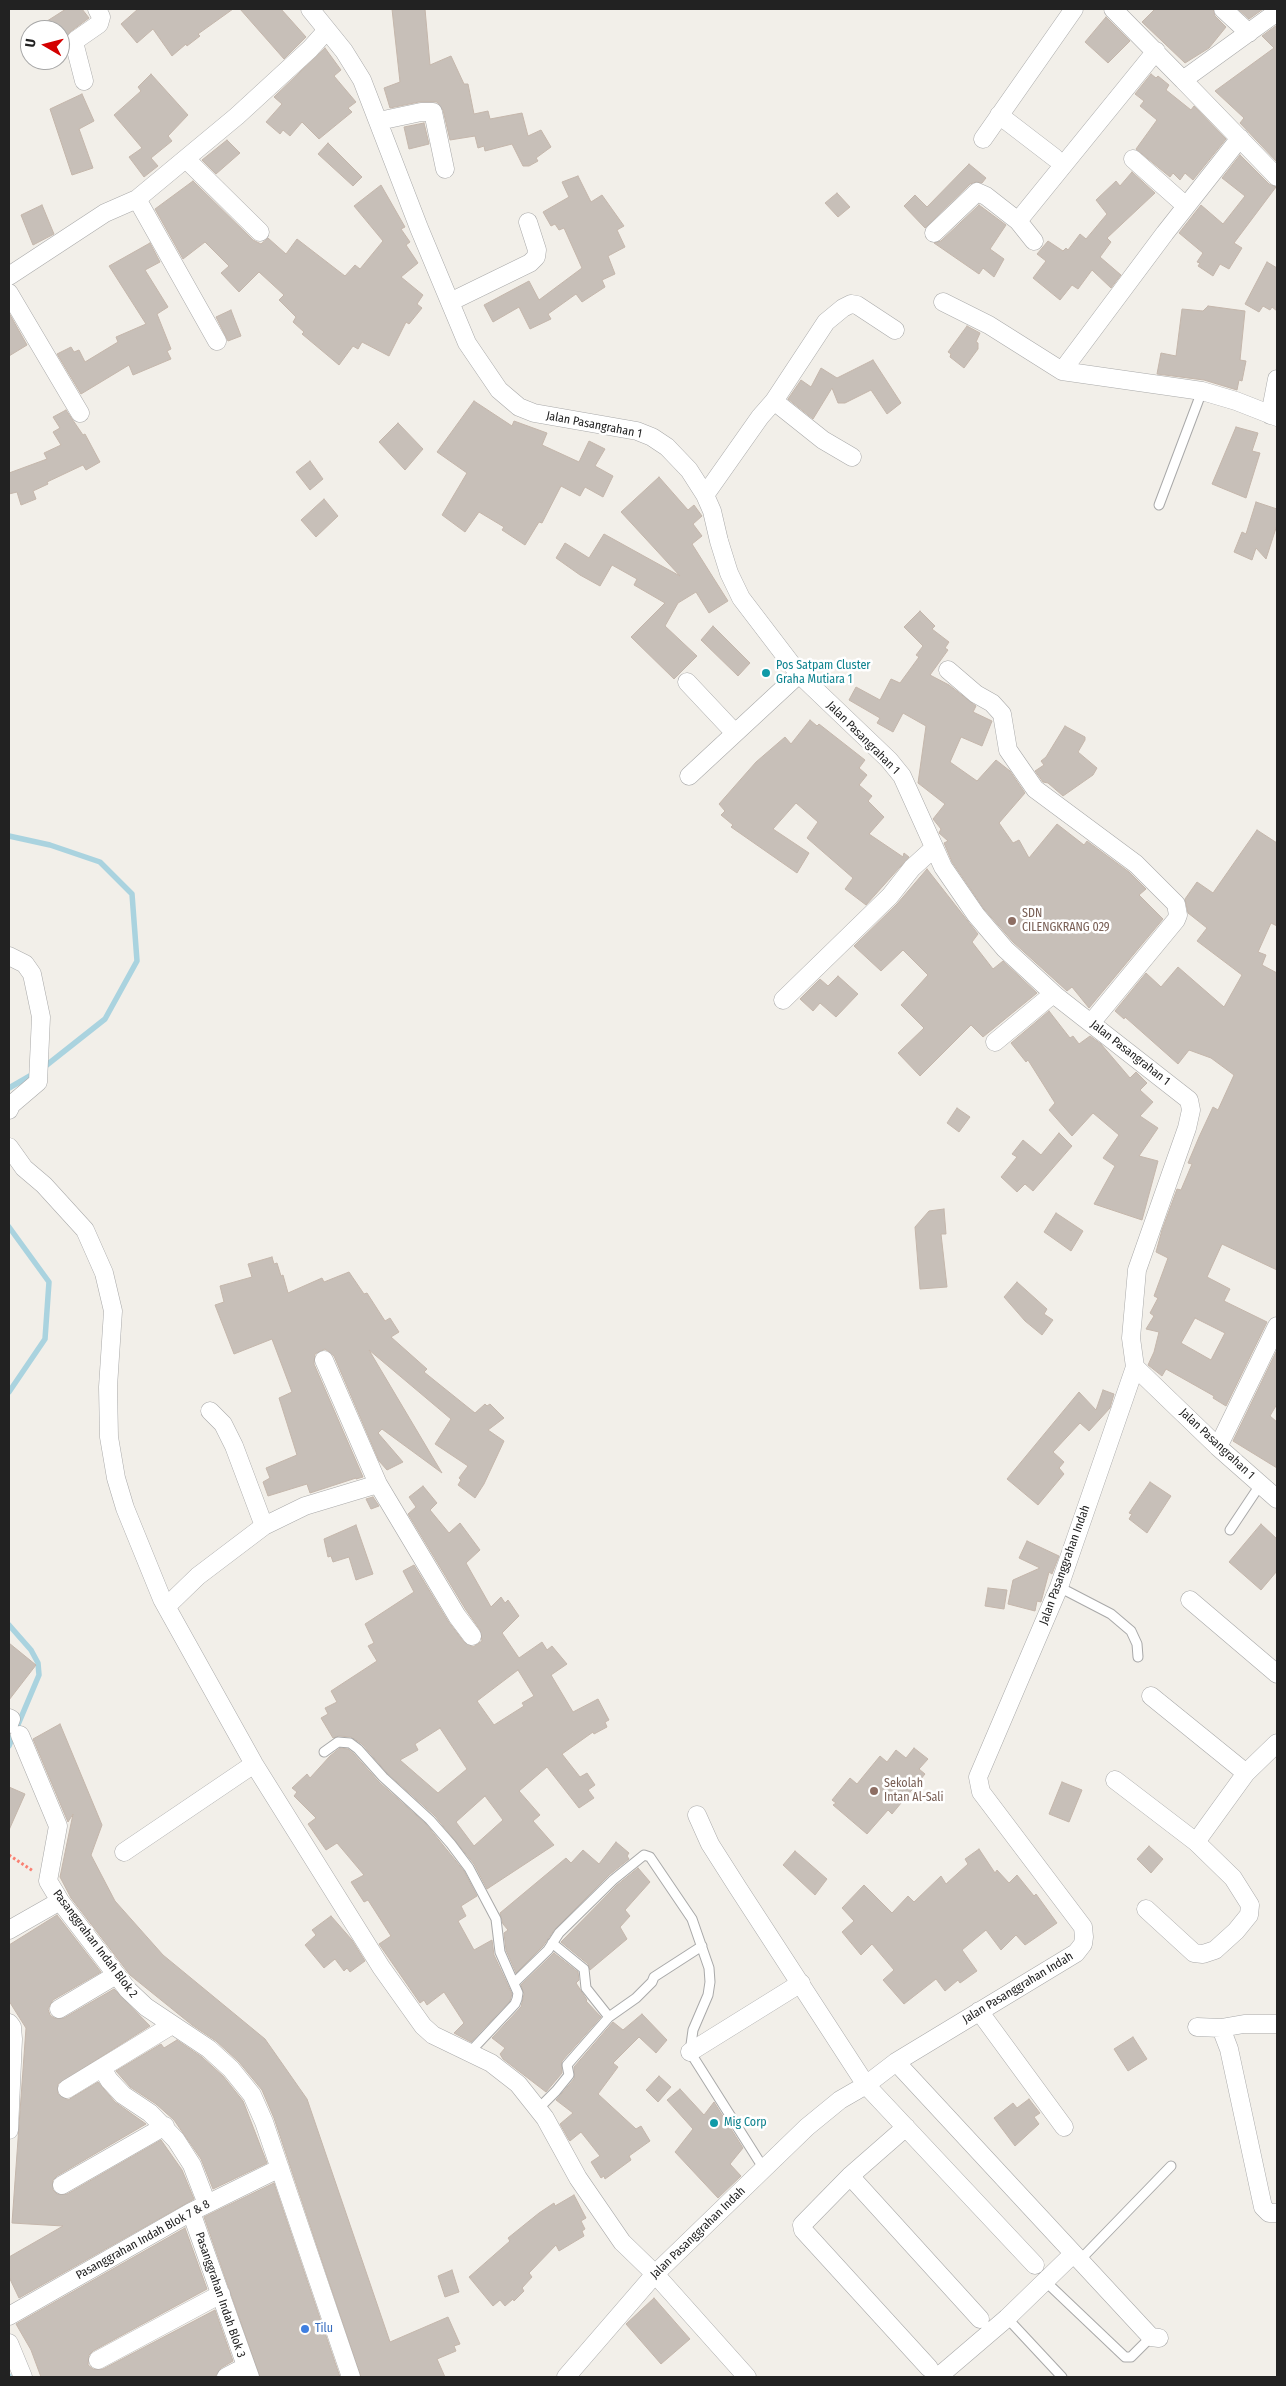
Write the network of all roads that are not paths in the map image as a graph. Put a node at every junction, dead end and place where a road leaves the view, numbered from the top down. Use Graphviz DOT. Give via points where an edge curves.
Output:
graph roads {
  1 [pos="97,9"];
  2 [pos="310,9"];
  3 [pos="1074,9"];
  4 [pos="1113,9"];
  5 [pos="1223,9"];
  6 [pos="1277,12"];
  7 [pos="327,30"];
  8 [pos="1249,34"];
  9 [pos="1156,51"];
  10 [pos="1183,80"];
  11 [pos="84,81"];
  12 [pos="999,115"];
  13 [pos="379,121"];
  14 [pos="1240,138"];
  15 [pos="983,139"];
  16 [pos="1056,158"];
  17 [pos="1133,159"];
  18 [pos="187,160"];
  19 [pos="445,169"];
  20 [pos="1277,177"];
  21 [pos="137,199"];
  22 [pos="1186,206"];
  23 [pos="1018,221"];
  24 [pos="528,222"];
  25 [pos="260,232"];
  26 [pos="934,233"];
  27 [pos="1034,240"];
  28 [pos="9,276"];
  29 [pos="9,293"];
  30 [pos="450,302"];
  31 [pos="943,302"];
  32 [pos="895,330"];
  33 [pos="217,341"];
  34 [pos="1062,371"];
  35 [pos="1277,379"];
  36 [pos="1202,391"];
  37 [pos="774,401"];
  38 [pos="80,413"];
  39 [pos="1274,416"];
  40 [pos="852,457"];
  41 [pos="705,496"];
  42 [pos="1159,505"];
  43 [pos="948,670"];
  44 [pos="798,674"];
  45 [pos="687,682"];
  46 [pos="734,732"];
  47 [pos="689,776"];
  48 [pos="934,848"];
  49 [pos="9,956"];
  50 [pos="1053,994"];
  51 [pos="783,1000"];
  52 [pos="1091,1023"];
  53 [pos="995,1042"];
  54 [pos="9,1110"];
  55 [pos="9,1147"];
  56 [pos="1277,1326"];
  57 [pos="324,1360"];
  58 [pos="1135,1367"];
  59 [pos="210,1411"];
  60 [pos="1218,1447"];
  61 [pos="378,1484"];
  62 [pos="1260,1485"];
  63 [pos="1277,1499"];
  64 [pos="264,1526"];
  65 [pos="1230,1530"];
  66 [pos="1059,1587"];
  67 [pos="1190,1600"];
  68 [pos="167,1606"];
  69 [pos="472,1636"];
  70 [pos="1138,1657"];
  71 [pos="1277,1674"];
  72 [pos="1151,1696"];
  73 [pos="12,1724"];
  74 [pos="1277,1743"];
  75 [pos="324,1752"];
  76 [pos="254,1764"];
  77 [pos="1246,1773"];
  78 [pos="1115,1780"];
  79 [pos="697,1815"];
  80 [pos="1196,1842"];
  81 [pos="124,1852"];
  82 [pos="60,1901"];
  83 [pos="1146,1909"];
  84 [pos="9,1930"];
  85 [pos="552,1943"];
  86 [pos="702,1946"];
  87 [pos="116,1975"];
  88 [pos="514,1983"];
  89 [pos="801,1983"];
  90 [pos="60,2009"];
  91 [pos="979,2011"];
  92 [pos="609,2017"];
  93 [pos="9,2023"];
  94 [pos="1277,2024"];
  95 [pos="172,2025"];
  96 [pos="1197,2027"];
  97 [pos="1221,2028"];
  98 [pos="470,2052"];
  99 [pos="690,2052"];
  100 [pos="896,2062"];
  101 [pos="102,2068"];
  102 [pos="866,2085"];
  103 [pos="67,2089"];
  104 [pos="538,2109"];
  105 [pos="165,2126"];
  106 [pos="906,2127"];
  107 [pos="1064,2127"];
  108 [pos="9,2130"];
  109 [pos="1171,2166"];
  110 [pos="280,2168"];
  111 [pos="764,2169"];
  112 [pos="850,2176"];
  113 [pos="62,2185"];
  114 [pos="208,2204"];
  115 [pos="191,2212"];
  116 [pos="1277,2213"];
  117 [pos="1076,2257"];
  118 [pos="1034,2265"];
  119 [pos="655,2274"];
  120 [pos="1044,2280"];
  121 [pos="221,2294"];
  122 [pos="9,2316"];
  123 [pos="980,2318"];
  124 [pos="1007,2318"];
  125 [pos="1155,2338"];
  126 [pos="9,2343"];
  127 [pos="98,2360"];
  128 [pos="248,2372"];
  129 [pos="934,2372"];
  130 [pos="23,2377"];
  131 [pos="226,2377"];
  132 [pos="351,2377"];
  133 [pos="566,2377"];
  134 [pos="747,2377"];
  135 [pos="1062,2377"];
  1 -- 11 [label="street" via="101,17 98,24 76,40"];
  2 -- 7 [label="street, Jalan Pasangrahan 1"];
  3 -- 12 [label="street"];
  4 -- 9 [label="street"];
  5 -- 8 [label="street"];
  6 -- 8 [label="street"];
  7 -- 13 [label="street, Jalan Pasangrahan 1" via="362,80"];
  7 -- 18 [label="street"];
  8 -- 10 [label="street"];
  9 -- 10 [label="street"];
  9 -- 23 [label="street"];
  10 -- 14 [label="street"];
  12 -- 15 [label="street"];
  12 -- 16 [label="street"];
  13 -- 19 [label="street" via="433,112"];
  13 -- 30 [label="street, Jalan Pasangrahan 1"];
  14 -- 20 [label="street"];
  14 -- 22 [label="street"];
  17 -- 22 [label="street"];
  18 -- 21 [label="street"];
  18 -- 25 [label="street"];
  21 -- 28 [label="street" via="105,213"];
  21 -- 33 [label="street"];
  22 -- 34 [label="street"];
  23 -- 26 [label="street" via="977,192"];
  23 -- 27 [label="street"];
  24 -- 30 [label="street" via="537,250 536,257 530,263"];
  29 -- 38 [label="street"];
  30 -- 41 [label="street, Jalan Pasangrahan 1" via="467,343 480,364 499,390 519,407 534,413 637,431 652,437 667,447 689,470"];
  31 -- 34 [label="street" via="989,325"];
  32 -- 37 [label="street" via="857,305 843,308 826,322"];
  34 -- 36 [label="street"];
  35 -- 39 [label="street"];
  36 -- 39 [label="street"];
  36 -- 42 [label="lane"];
  37 -- 40 [label="street" via="823,440"];
  37 -- 41 [label="street"];
  41 -- 44 [label="street, Jalan Pasangrahan 1" via="741,598"];
  43 -- 52 [label="street" via="976,694 992,702 1002,714 1008,750 1035,789 1136,864 1176,904 1176,920"];
  44 -- 46 [label="street"];
  44 -- 48 [label="street, Jalan Pasangrahan 1" via="902,776"];
  45 -- 46 [label="street"];
  46 -- 47 [label="street"];
  48 -- 50 [label="street, Jalan Pasangrahan 1" via="976,915"];
  48 -- 51 [label="street" via="912,868 890,896"];
  49 -- 54 [label="street" via="25,964 32,974 41,1017 38,1082"];
  50 -- 52 [label="street, Jalan Pasangrahan 1"];
  50 -- 53 [label="street"];
  52 -- 58 [label="street, Jalan Pasangrahan 1" via="1184,1094 1191,1105 1187,1128 1136,1276 1131,1338"];
  55 -- 68 [label="street" via="24,1168 85,1230 104,1273 113,1311 108,1387 109,1437 116,1478 125,1508"];
  56 -- 60 [label="street"];
  57 -- 61 [label="street"];
  58 -- 60 [label="street, Jalan Pasangrahan 1"];
  58 -- 66 [label="street, Jalan Pasanggrahan Indah"];
  59 -- 64 [label="street" via="223,1424 234,1446"];
  60 -- 62 [label="street, Jalan Pasangrahan 1"];
  61 -- 64 [label="street" via="305,1506"];
  61 -- 69 [label="street"];
  62 -- 63 [label="street, Jalan Pasangrahan 1"];
  62 -- 65 [label="lane"];
  64 -- 68 [label="street" via="198,1576"];
  66 -- 70 [label="lane" via="1111,1614 1131,1630 1138,1644"];
  66 -- 91 [label="street, Jalan Pasanggrahan Indah" via="983,1763 978,1786 1083,1928 1084,1937 1076,1953"];
  67 -- 71 [label="street"];
  68 -- 76 [label="street"];
  72 -- 77 [label="street"];
  73 -- 82 [label="street, Pasanggrahan Indah Blok 2" via="58,1826 48,1881"];
  74 -- 77 [label="street"];
  75 -- 88 [label="lane" via="338,1742 350,1743 451,1844 469,1868 496,1919 503,1962"];
  76 -- 81 [label="street"];
  76 -- 98 [label="street" via="381,1966 423,2026 433,2035"];
  77 -- 80 [label="street"];
  78 -- 80 [label="street"];
  79 -- 89 [label="street" via="715,1851"];
  80 -- 83 [label="street" via="1240,1887 1250,1905 1249,1915 1215,1950 1203,1954 1194,1953"];
  82 -- 84 [label="street"];
  82 -- 87 [label="street, Pasanggrahan Indah Blok 2"];
  85 -- 86 [label="lane" via="596,1896 644,1855 650,1857 692,1919"];
  85 -- 88 [label="lane"];
  85 -- 92 [label="lane" via="584,1969 586,1988"];
  86 -- 92 [label="lane" via="654,1976 636,1998"];
  86 -- 99 [label="lane" via="710,1982 708,1995 692,2030"];
  87 -- 90 [label="street"];
  87 -- 95 [label="street, Pasanggrahan Indah Blok 2" via="146,2007"];
  88 -- 98 [label="lane" via="518,1994 515,2004"];
  89 -- 99 [label="street"];
  89 -- 102 [label="street"];
  91 -- 100 [label="street, Jalan Pasanggrahan Indah"];
  91 -- 107 [label="street"];
  92 -- 104 [label="lane" via="567,2065 568,2075"];
  93 -- 108 [label="street" via="13,2040"];
  94 -- 97 [label="street"];
  95 -- 101 [label="street"];
  95 -- 110 [label="street, Pasanggrahan Indah Blok 2" via="214,2054 252,2095"];
  96 -- 97 [label="street"];
  97 -- 116 [label="street" via="1229,2049 1264,2207 1269,2213"];
  98 -- 104 [label="street" via="518,2084"];
  99 -- 111 [label="lane"];
  100 -- 102 [label="street, Jalan Pasanggrahan Indah"];
  100 -- 117 [label="street"];
  101 -- 103 [label="street"];
  101 -- 105 [label="street" via="123,2095"];
  102 -- 106 [label="street"];
  102 -- 111 [label="street, Jalan Pasanggrahan Indah" via="840,2100"];
  104 -- 119 [label="street" via="607,2222 622,2242"];
  105 -- 113 [label="street"];
  105 -- 114 [label="street" via="192,2165"];
  106 -- 112 [label="street"];
  106 -- 118 [label="street"];
  109 -- 117 [label="lane"];
  110 -- 114 [label="street, Pasanggrahan Indah Blok 7 & 8"];
  110 -- 132 [label="street, Pasanggrahan Indah Blok 2"];
  111 -- 119 [label="street, Jalan Pasanggrahan Indah"];
  112 -- 123 [label="street"];
  112 -- 129 [label="street" via="804,2220 802,2230"];
  114 -- 115 [label="street, Pasanggrahan Indah Blok 7 & 8"];
  115 -- 121 [label="street, Pasanggrahan Indah Blok 3"];
  115 -- 122 [label="street, Pasanggrahan Indah Blok 7 & 8"];
  117 -- 120 [label="street"];
  117 -- 125 [label="street"];
  119 -- 133 [label="street, Jalan Pasanggrahan Indah"];
  119 -- 134 [label="street"];
  120 -- 124 [label="street"];
  120 -- 125 [label="lane" via="1125,2357 1131,2357"];
  121 -- 127 [label="street"];
  121 -- 128 [label="street, Pasanggrahan Indah Blok 3"];
  124 -- 129 [label="street"];
  124 -- 135 [label="lane"];
  126 -- 130 [label="street"];
  128 -- 131 [label="street"];
}
